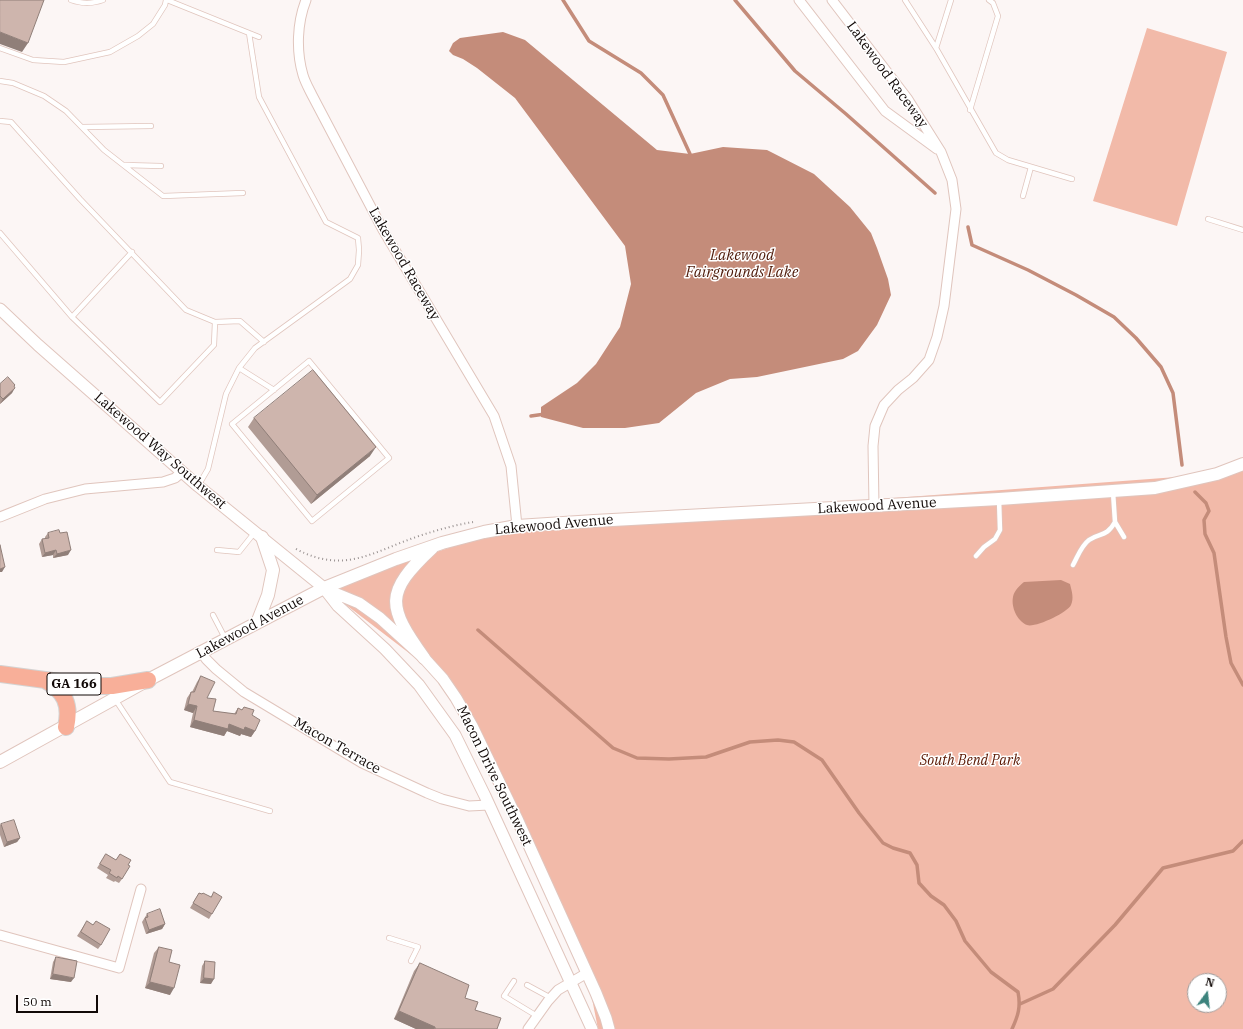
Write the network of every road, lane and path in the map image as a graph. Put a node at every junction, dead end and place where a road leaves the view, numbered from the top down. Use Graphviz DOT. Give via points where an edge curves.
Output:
graph roads {
  1 [pos="71,0"];
  2 [pos="103,0"];
  3 [pos="167,0"];
  4 [pos="306,0"];
  5 [pos="799,0"];
  6 [pos="832,0"];
  7 [pos="905,0"];
  8 [pos="951,0"];
  9 [pos="989,0"];
  10 [pos="249,33"];
  11 [pos="259,37"];
  12 [pos="0,48"];
  13 [pos="936,48"];
  14 [pos="0,81"];
  15 [pos="970,110"];
  16 [pos="0,121"];
  17 [pos="151,126"];
  18 [pos="82,127"];
  19 [pos="941,152"];
  20 [pos="124,165"];
  21 [pos="161,166"];
  22 [pos="1031,167"];
  23 [pos="1072,179"];
  24 [pos="243,193"];
  25 [pos="1023,196"];
  26 [pos="1208,219"];
  27 [pos="1243,230"];
  28 [pos="0,233"];
  29 [pos="132,252"];
  30 [pos="0,309"];
  31 [pos="72,317"];
  32 [pos="215,322"];
  33 [pos="264,342"];
  34 [pos="239,368"];
  35 [pos="274,390"];
  36 [pos="1243,464"];
  37 [pos="182,472"];
  38 [pos="198,486"];
  39 [pos="1113,492"];
  40 [pos="999,499"];
  41 [pos="874,506"];
  42 [pos="0,517"];
  43 [pos="475,522"];
  44 [pos="1114,522"];
  45 [pos="517,526"];
  46 [pos="258,534"];
  47 [pos="1124,537"];
  48 [pos="435,545"];
  49 [pos="218,550"];
  50 [pos="296,550"];
  51 [pos="976,556"];
  52 [pos="1073,565"];
  53 [pos="324,588"];
  54 [pos="213,615"];
  55 [pos="257,623"];
  56 [pos="226,640"];
  57 [pos="202,653"];
  58 [pos="424,658"];
  59 [pos="0,674"];
  60 [pos="45,680"];
  61 [pos="148,680"];
  62 [pos="115,699"];
  63 [pos="66,727"];
  64 [pos="0,762"];
  65 [pos="489,805"];
  66 [pos="270,812"];
  67 [pos="142,889"];
  68 [pos="0,935"];
  69 [pos="389,938"];
  70 [pos="411,961"];
  71 [pos="587,973"];
  72 [pos="514,981"];
  73 [pos="570,983"];
  74 [pos="527,985"];
  75 [pos="551,998"];
  76 [pos="537,1016"];
  77 [pos="528,1029"];
  78 [pos="592,1029"];
  79 [pos="608,1029"];
  1 -- 2 [label="lane" via="81,4"];
  3 -- 10 [label="lane"];
  3 -- 12 [label="lane" via="153,24 110,52 64,62 33,60"];
  4 -- 45 [label="street, Lakewood Raceway" via="299,29 299,53 303,75 383,230 494,416 511,466"];
  5 -- 19 [label="street, Lakewood Raceway" via="885,111"];
  6 -- 19 [label="street, Lakewood Raceway" via="907,98"];
  7 -- 13 [label="lane"];
  8 -- 13 [label="lane"];
  9 -- 15 [label="lane" via="993,3 998,16"];
  10 -- 11 [label="lane"];
  10 -- 33 [label="lane" via="259,97 326,222 358,238 359,250 358,265 350,279"];
  13 -- 15 [label="lane"];
  14 -- 18 [label="lane" via="13,83 44,96 66,111"];
  15 -- 22 [label="lane" via="996,153 1008,160"];
  16 -- 29 [label="lane" via="11,122"];
  17 -- 18 [label="lane"];
  18 -- 20 [label="lane" via="104,150"];
  19 -- 41 [label="street, Lakewood Raceway" via="952,180 956,209 944,306 929,360 884,405 875,426"];
  20 -- 21 [label="lane"];
  20 -- 24 [label="lane" via="163,196"];
  22 -- 23 [label="lane"];
  22 -- 25 [label="lane"];
  26 -- 27 [label="lane"];
  28 -- 31 [label="lane"];
  29 -- 31 [label="lane"];
  29 -- 32 [label="lane" via="186,310"];
  30 -- 37 [label="street, Lakewood Way Southwest"];
  31 -- 32 [label="lane" via="160,402 214,345"];
  32 -- 33 [label="lane" via="240,321"];
  33 -- 34 [label="lane" via="255,348"];
  34 -- 35 [label="lane"];
  34 -- 38 [label="lane" via="226,394 208,469"];
  35 -- 35 [label="lane" via="232,424 312,521 390,458 309,361"];
  36 -- 39 [label="main road, Lakewood Avenue" via="1217,474 1155,488"];
  37 -- 38 [label="street, Lakewood Way Southwest"];
  37 -- 42 [label="street" via="163,482 85,489 45,499"];
  38 -- 46 [label="street, Lakewood Way Southwest"];
  39 -- 40 [label="main road, Lakewood Avenue"];
  39 -- 44 [label="lane"];
  40 -- 41 [label="main road, Lakewood Avenue"];
  40 -- 51 [label="lane" via="1000,530 995,539"];
  41 -- 45 [label="main road, Lakewood Avenue"];
  43 -- 50 [label="path" via="420,536 342,562 321,560"];
  44 -- 47 [label="lane"];
  44 -- 52 [label="lane" via="1111,529 1102,536 1090,539 1082,547"];
  45 -- 48 [label="main road, Lakewood Avenue"];
  46 -- 49 [label="lane" via="239,552"];
  46 -- 53 [label="street, Lakewood Way Southwest"];
  46 -- 55 [label="main road" via="273,570 268,595"];
  48 -- 53 [label="main road, Lakewood Avenue"];
  48 -- 58 [label="main road" via="405,576 396,599 401,624"];
  53 -- 55 [label="main road, Lakewood Avenue"];
  53 -- 58 [label="street, Macon Drive Southwest" via="359,603 380,618"];
  53 -- 65 [label="street, Macon Drive Southwest" via="338,606 385,649 419,685 455,735"];
  54 -- 56 [label="lane"];
  55 -- 56 [label="main road, Lakewood Avenue"];
  56 -- 57 [label="main road, Lakewood Avenue"];
  57 -- 61 [label="main road, Lakewood Avenue"];
  57 -- 65 [label="street, Macon Terrace" via="216,669 244,692 362,763 442,799 469,806"];
  58 -- 71 [label="street, Macon Drive Southwest" via="443,679 472,726"];
  59 -- 60 [label="highway, GA 166"];
  60 -- 61 [label="highway, GA 166" via="112,686"];
  60 -- 63 [label="highway" via="58,688 66,700"];
  61 -- 62 [label="main road, Lakewood Avenue"];
  62 -- 63 [label="main road, Lakewood Avenue"];
  62 -- 66 [label="lane" via="170,782"];
  63 -- 64 [label="main road, Lakewood Avenue"];
  65 -- 73 [label="street, Macon Drive Southwest"];
  67 -- 68 [label="street" via="119,968"];
  69 -- 70 [label="lane" via="418,947"];
  71 -- 73 [label="street"];
  71 -- 79 [label="street, Macon Drive Southwest"];
  72 -- 76 [label="lane" via="504,996"];
  73 -- 75 [label="street"];
  73 -- 78 [label="street, Macon Drive Southwest"];
  74 -- 75 [label="lane"];
  75 -- 76 [label="street"];
  76 -- 77 [label="street"];
}
